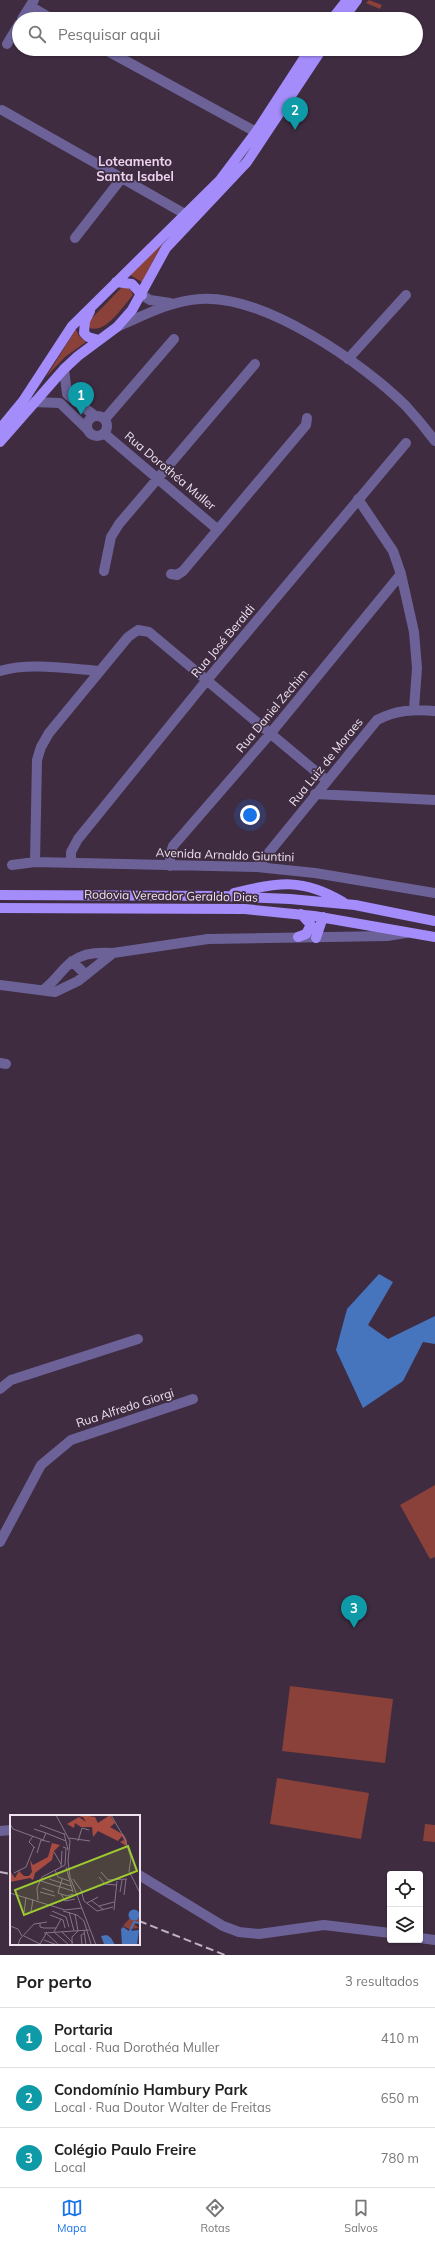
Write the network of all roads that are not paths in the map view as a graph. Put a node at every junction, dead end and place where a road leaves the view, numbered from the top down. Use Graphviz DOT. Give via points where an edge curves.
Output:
graph roads {
  1 [pos="347,0"];
  2 [pos="357,0"];
  3 [pos="32,3"];
  4 [pos="26,12"];
  5 [pos="43,12"];
  6 [pos="338,12"];
  7 [pos="348,12"];
  8 [pos="12,36"];
  9 [pos="7,44"];
  10 [pos="117,56"];
  11 [pos="305,56"];
  12 [pos="317,56"];
  13 [pos="2,110"];
  14 [pos="256,132"];
  15 [pos="121,179"];
  16 [pos="185,214"];
  17 [pos="75,238"];
  18 [pos="116,282"];
  19 [pos="142,295"];
  20 [pos="406,296"];
  21 [pos="170,304"];
  22 [pos="91,308"];
  23 [pos="118,327"];
  24 [pos="174,339"];
  25 [pos="99,340"];
  26 [pos="348,359"];
  27 [pos="255,364"];
  28 [pos="64,369"];
  29 [pos="67,394"];
  30 [pos="33,402"];
  31 [pos="60,403"];
  32 [pos="100,418"];
  33 [pos="307,418"];
  34 [pos="0,429"];
  35 [pos="88,430"];
  36 [pos="105,434"];
  37 [pos="435,441"];
  38 [pos="0,442"];
  39 [pos="406,443"];
  40 [pos="158,479"];
  41 [pos="358,500"];
  42 [pos="218,529"];
  43 [pos="104,571"];
  44 [pos="171,574"];
  45 [pos="401,574"];
  46 [pos="0,671"];
  47 [pos="100,671"];
  48 [pos="207,680"];
  49 [pos="414,709"];
  50 [pos="435,711"];
  51 [pos="270,734"];
  52 [pos="326,780"];
  53 [pos="315,794"];
  54 [pos="435,800"];
  55 [pos="35,862"];
  56 [pos="71,862"];
  57 [pos="12,865"];
  58 [pos="170,866"];
  59 [pos="257,867"];
  60 [pos="315,873"];
  61 [pos="296,878"];
  62 [pos="314,887"];
  63 [pos="435,893"];
  64 [pos="0,895"];
  65 [pos="223,896"];
  66 [pos="345,903"];
  67 [pos="355,905"];
  68 [pos="0,908"];
  69 [pos="397,913"];
  70 [pos="301,914"];
  71 [pos="323,917"];
  72 [pos="435,921"];
  73 [pos="346,922"];
  74 [pos="376,927"];
  75 [pos="411,932"];
  76 [pos="298,937"];
  77 [pos="435,937"];
  78 [pos="316,938"];
  79 [pos="113,952"];
  80 [pos="72,961"];
  81 [pos="86,974"];
  82 [pos="0,986"];
  83 [pos="43,990"];
  84 [pos="138,1339"];
  85 [pos="0,1389"];
  86 [pos="193,1399"];
  87 [pos="0,1542"];
  88 [pos="140,1876"];
  89 [pos="387,1934"];
  90 [pos="423,1938"];
  91 [pos="435,1940"];
  1 -- 6 [label="main road"];
  2 -- 7 [label="main road"];
  3 -- 4 [label="street"];
  3 -- 5 [label="street"];
  8 -- 9 [label="street"];
  10 -- 14 [label="street"];
  11 -- 14 [label="main road"];
  12 -- 19 [label="main road" via="247,162 166,248"];
  13 -- 15 [label="street"];
  14 -- 16 [label="main road" via="220,180"];
  15 -- 16 [label="street"];
  15 -- 17 [label="street"];
  16 -- 18 [label="main road"];
  18 -- 19 [label="main road" via="132,284"];
  18 -- 22 [label="main road"];
  19 -- 21 [label="street" via="150,300"];
  19 -- 23 [label="main road"];
  20 -- 26 [label="street"];
  21 -- 23 [label="street"];
  21 -- 26 [label="street" via="200,299 225,299 249,305 287,323"];
  22 -- 25 [label="main road" via="85,321 84,333"];
  22 -- 34 [label="main road" via="63,338 23,401"];
  23 -- 25 [label="main road"];
  24 -- 32 [label="street"];
  25 -- 28 [label="main road"];
  26 -- 37 [label="street" via="406,406"];
  27 -- 40 [label="street"];
  28 -- 29 [label="street"];
  28 -- 30 [label="main road"];
  29 -- 31 [label="street"];
  29 -- 32 [label="street"];
  30 -- 31 [label="street"];
  30 -- 38 [label="main road"];
  31 -- 35 [label="street"];
  32 -- 35 [label="street" via="89,420"];
  32 -- 36 [label="street" via="108,426"];
  33 -- 42 [label="street" via="306,425"];
  35 -- 36 [label="street" via="95,436"];
  36 -- 40 [label="street, Rua Dorothéa Muller"];
  39 -- 41 [label="street, Rua José Beraldi"];
  40 -- 42 [label="street, Rua Dorothéa Muller"];
  40 -- 43 [label="street" via="111,537"];
  41 -- 45 [label="street" via="393,552"];
  41 -- 48 [label="street, Rua José Beraldi"];
  42 -- 44 [label="street" via="183,571 177,575"];
  45 -- 49 [label="street" via="414,632 417,668"];
  45 -- 51 [label="street, Rua Daniel Zechim"];
  46 -- 47 [label="street" via="23,668"];
  47 -- 48 [label="street" via="128,637 138,630 143,630 149,632"];
  47 -- 55 [label="street" via="49,733 41,747 37,760"];
  48 -- 51 [label="street"];
  48 -- 56 [label="street, Rua José Beraldi" via="78,839 71,852"];
  49 -- 50 [label="street, Rua Luiz de Moraes"];
  49 -- 52 [label="street, Rua Luiz de Moraes" via="390,713 377,720"];
  51 -- 52 [label="street"];
  51 -- 58 [label="street, Rua Daniel Zechim" via="174,846 170,855"];
  52 -- 53 [label="street, Rua Luiz de Moraes"];
  53 -- 54 [label="street"];
  53 -- 59 [label="street, Rua Luiz de Moraes"];
  55 -- 56 [label="street, Avenida Arnaldo Giuntini"];
  55 -- 57 [label="street, Avenida Arnaldo Giuntini"];
  56 -- 58 [label="street, Avenida Arnaldo Giuntini"];
  58 -- 59 [label="street, Avenida Arnaldo Giuntini"];
  59 -- 61 [label="street, Avenida Arnaldo Giuntini"];
  60 -- 61 [label="street, Avenida Arnaldo Giuntini"];
  60 -- 62 [label="street"];
  60 -- 63 [label="street, Avenida Arnaldo Giuntini"];
  61 -- 62 [label="main road"];
  61 -- 65 [label="main road"];
  62 -- 66 [label="main road"];
  64 -- 65 [label="main road, Rodovia Vereador Geraldo Dias"];
  65 -- 66 [label="main road, Rodovia Vereador Geraldo Dias"];
  66 -- 67 [label="main road, Rodovia Vereador Geraldo Dias"];
  67 -- 69 [label="main road, Rodovia Vereador Geraldo Dias"];
  67 -- 73 [label="main road" via="351,917"];
  68 -- 70 [label="main road, Rodovia Vereador Geraldo Dias" via="211,908"];
  69 -- 72 [label="main road, Rodovia Vereador Geraldo Dias"];
  69 -- 74 [label="main road" via="385,914"];
  70 -- 71 [label="main road, Rodovia Vereador Geraldo Dias"];
  70 -- 76 [label="main road" via="311,925 306,934"];
  71 -- 73 [label="main road, Rodovia Vereador Geraldo Dias"];
  71 -- 78 [label="main road"];
  73 -- 74 [label="main road, Rodovia Vereador Geraldo Dias"];
  74 -- 75 [label="main road, Rodovia Vereador Geraldo Dias"];
  75 -- 77 [label="main road, Rodovia Vereador Geraldo Dias"];
  75 -- 78 [label="street" via="387,936"];
  76 -- 78 [label="street"];
  76 -- 79 [label="street" via="208,939"];
  79 -- 80 [label="street" via="83,956"];
  79 -- 81 [label="street"];
  80 -- 81 [label="street"];
  80 -- 83 [label="street" via="54,982"];
  81 -- 83 [label="street" via="70,986 55,992"];
  82 -- 83 [label="street"];
  84 -- 85 [label="street" via="12,1380"];
  86 -- 87 [label="street, Rua Alfredo Giorgi" via="71,1440 41,1465"];
  88 -- 89 [label="street" via="223,1926 239,1932 259,1934 324,1925"];
  90 -- 91 [label="street"];
}
